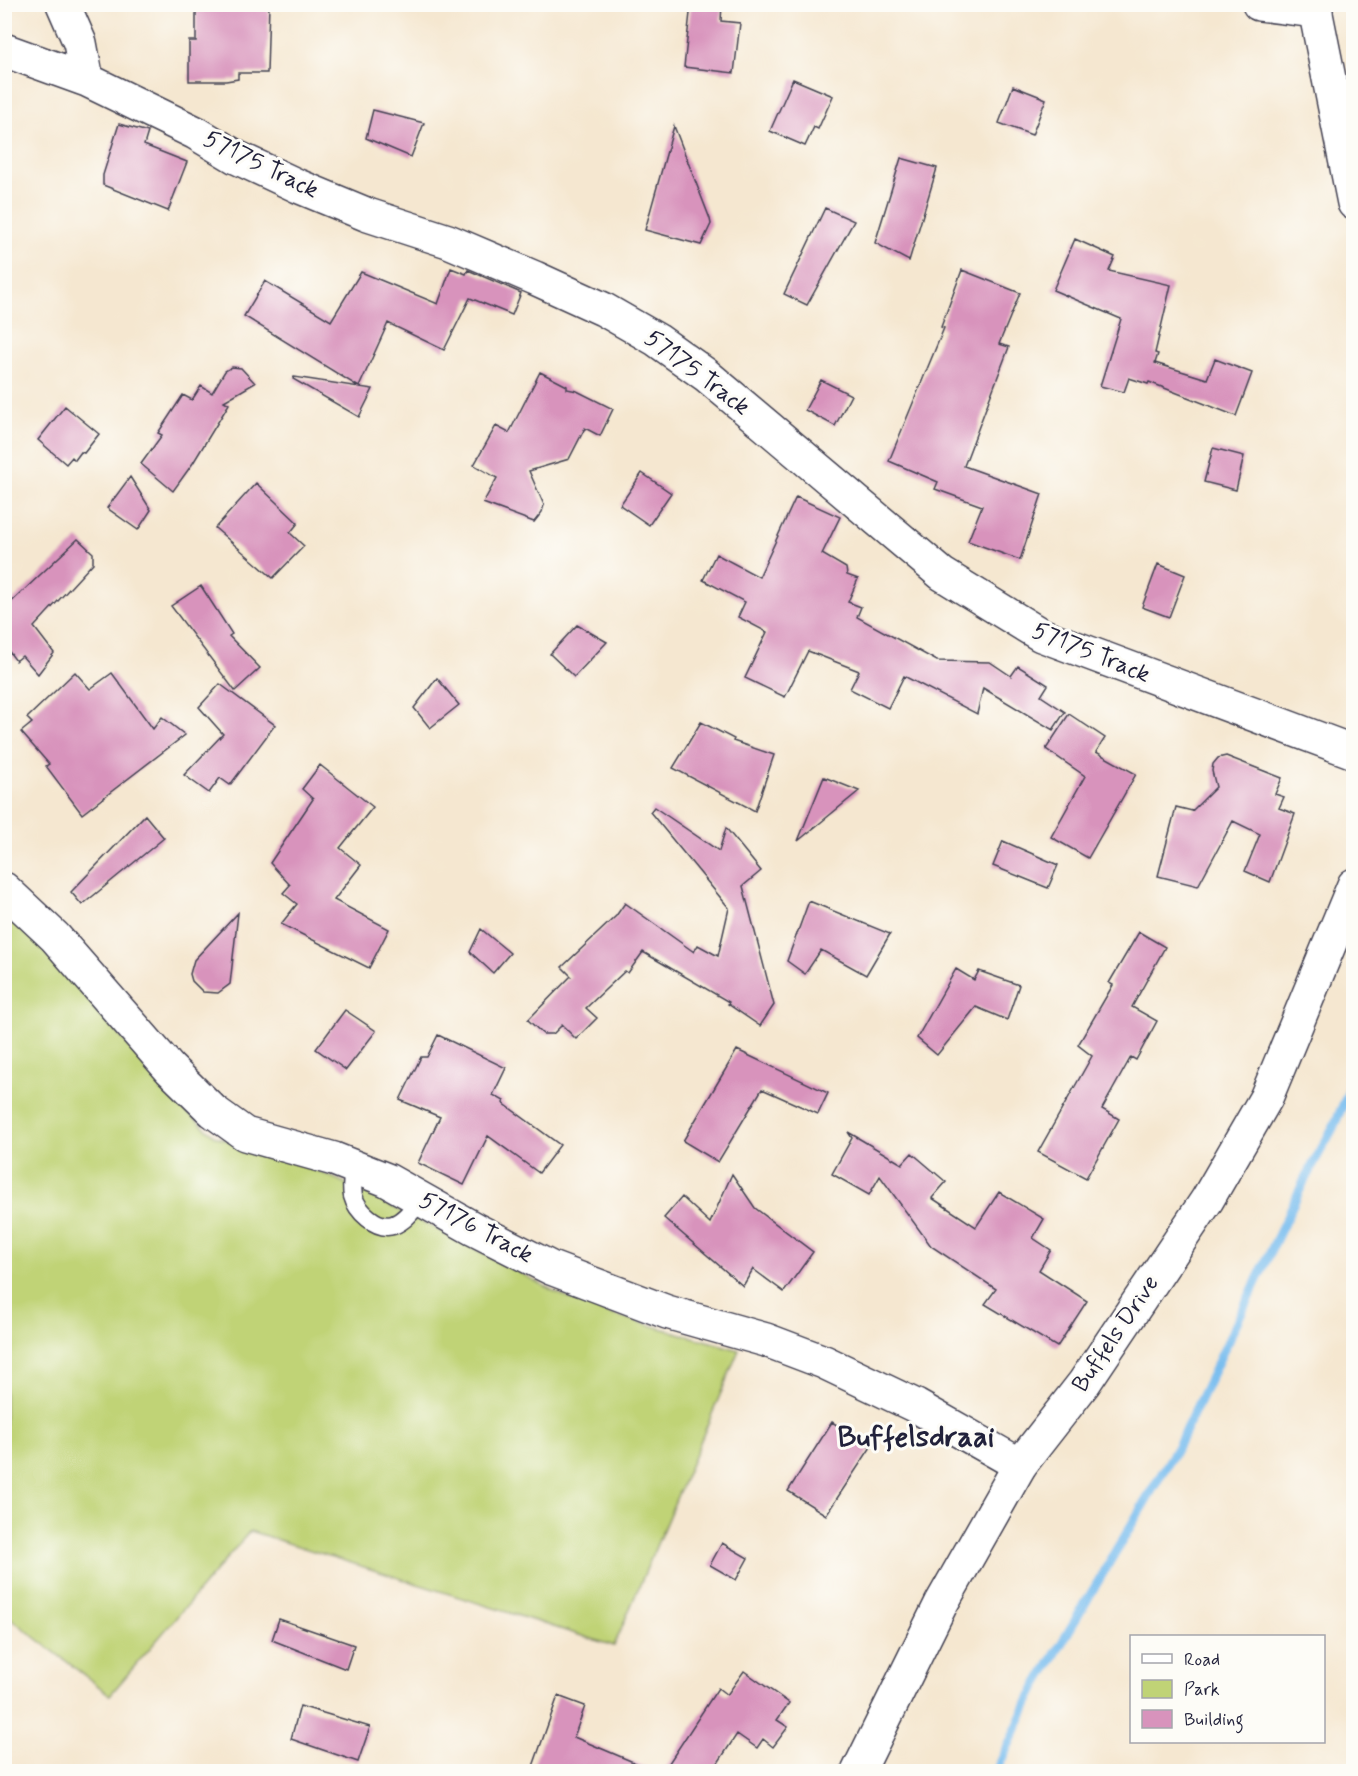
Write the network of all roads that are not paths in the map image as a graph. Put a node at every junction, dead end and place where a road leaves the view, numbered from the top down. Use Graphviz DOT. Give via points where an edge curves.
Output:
graph roads {
  1 [pos="63,4"];
  2 [pos="1259,4"];
  3 [pos="1315,8"];
  4 [pos="4,50"];
  5 [pos="87,80"];
  6 [pos="1353,203"];
  7 [pos="1353,752"];
  8 [pos="1353,885"];
  9 [pos="4,890"];
  10 [pos="1020,1465"];
  11 [pos="858,1772"];
  1 -- 5 [label="street" via="80,43"];
  2 -- 3 [label="street"];
  3 -- 6 [label="street"];
  4 -- 5 [label="street, 57175 Track"];
  5 -- 7 [label="street, 57175 Track" via="298,186 368,215 448,241 535,278 603,309 657,340 706,375 942,574 1041,635"];
  8 -- 10 [label="street, Buffels Drive" via="1270,1087 1207,1200 1084,1383"];
  9 -- 10 [label="street, 57176 Track" via="55,937 127,1021 213,1111 245,1134 387,1180 551,1268 666,1312 766,1340 824,1362 916,1406"];
  10 -- 11 [label="street, Buffels Drive" via="941,1604"];
}
